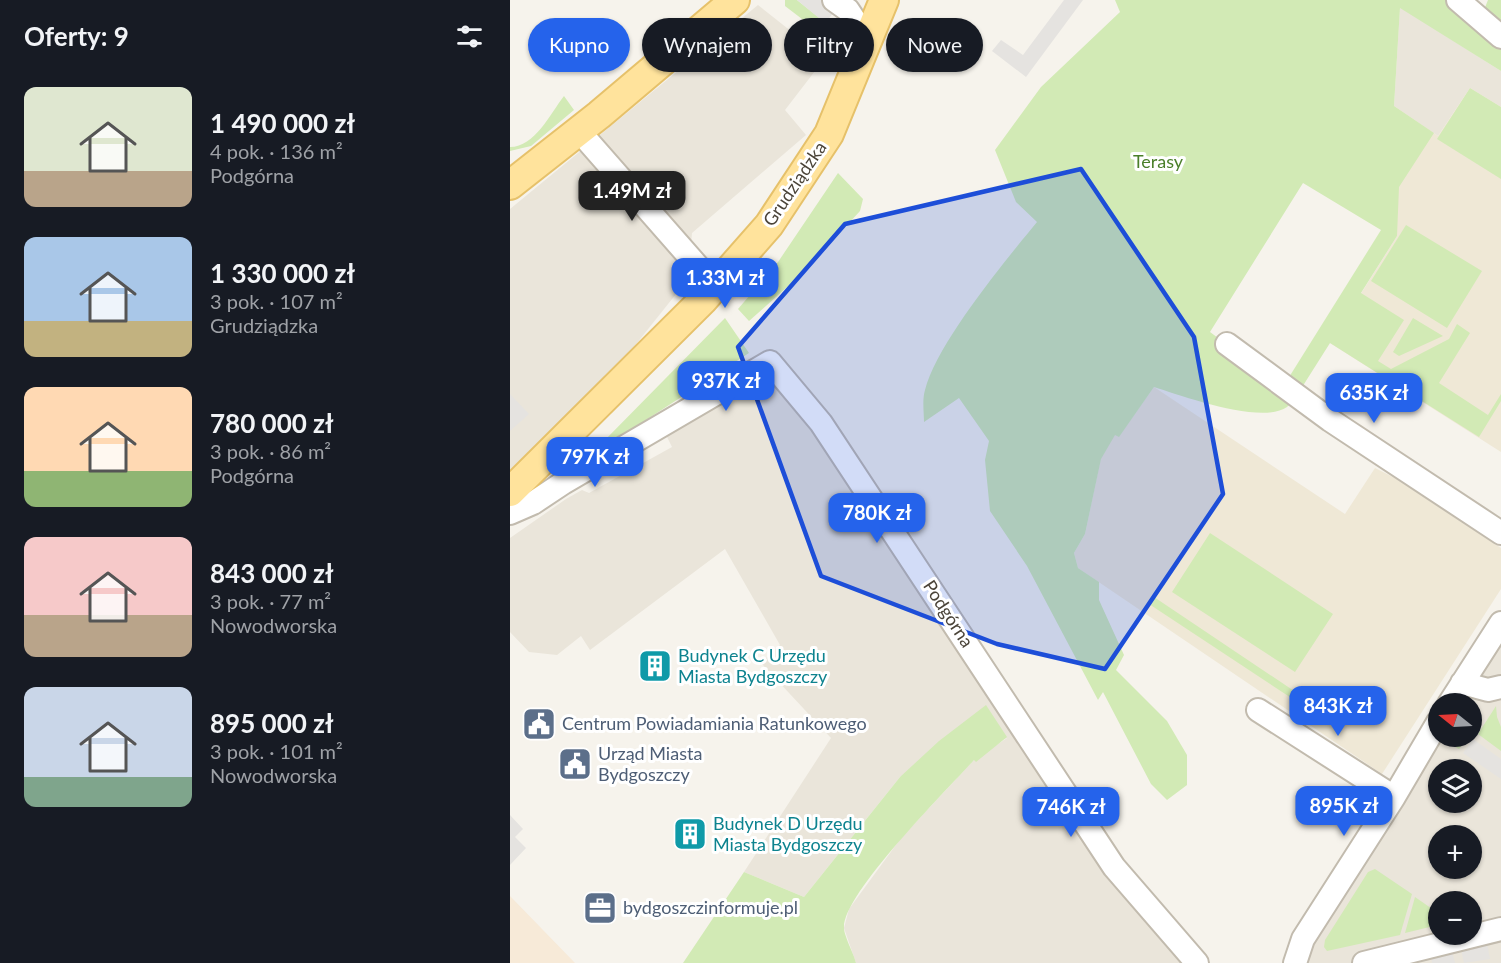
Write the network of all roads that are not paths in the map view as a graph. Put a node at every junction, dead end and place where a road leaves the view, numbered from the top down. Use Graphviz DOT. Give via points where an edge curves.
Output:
graph roads {
  1 [pos="735,0"];
  2 [pos="834,0"];
  3 [pos="884,0"];
  4 [pos="1458,0"];
  5 [pos="853,18"];
  6 [pos="874,25"];
  7 [pos="1501,37"];
  8 [pos="855,72"];
  9 [pos="579,130"];
  10 [pos="510,184"];
  11 [pos="716,286"];
  12 [pos="1227,344"];
  13 [pos="510,492"];
  14 [pos="510,513"];
  15 [pos="1501,533"];
  16 [pos="1501,622"];
  17 [pos="1461,683"];
  18 [pos="1501,687"];
  19 [pos="1455,693"];
  20 [pos="1258,710"];
  21 [pos="1428,739"];
  22 [pos="1394,797"];
  23 [pos="1501,929"];
  24 [pos="1197,963"];
  25 [pos="1295,963"];
  26 [pos="1364,963"];
  1 -- 9 [label="main road"];
  2 -- 5 [label="street"];
  3 -- 6 [label="main road, Grudziądzka"];
  4 -- 7 [label="street"];
  8 -- 11 [label="main road, Grudziądzka" via="829,134 803,175 769,225"];
  9 -- 10 [label="main road"];
  9 -- 11 [label="street"];
  11 -- 13 [label="main road, Grudziądzka"];
  12 -- 15 [label="street" via="1321,413"];
  14 -- 24 [label="street, Podgórna" via="770,362 821,423 1114,867"];
  16 -- 17 [label="street"];
  17 -- 18 [label="street" via="1488,690"];
  17 -- 19 [label="street"];
  20 -- 22 [label="street"];
  21 -- 22 [label="street"];
  22 -- 25 [label="street" via="1303,939"];
  23 -- 26 [label="street"];
}
